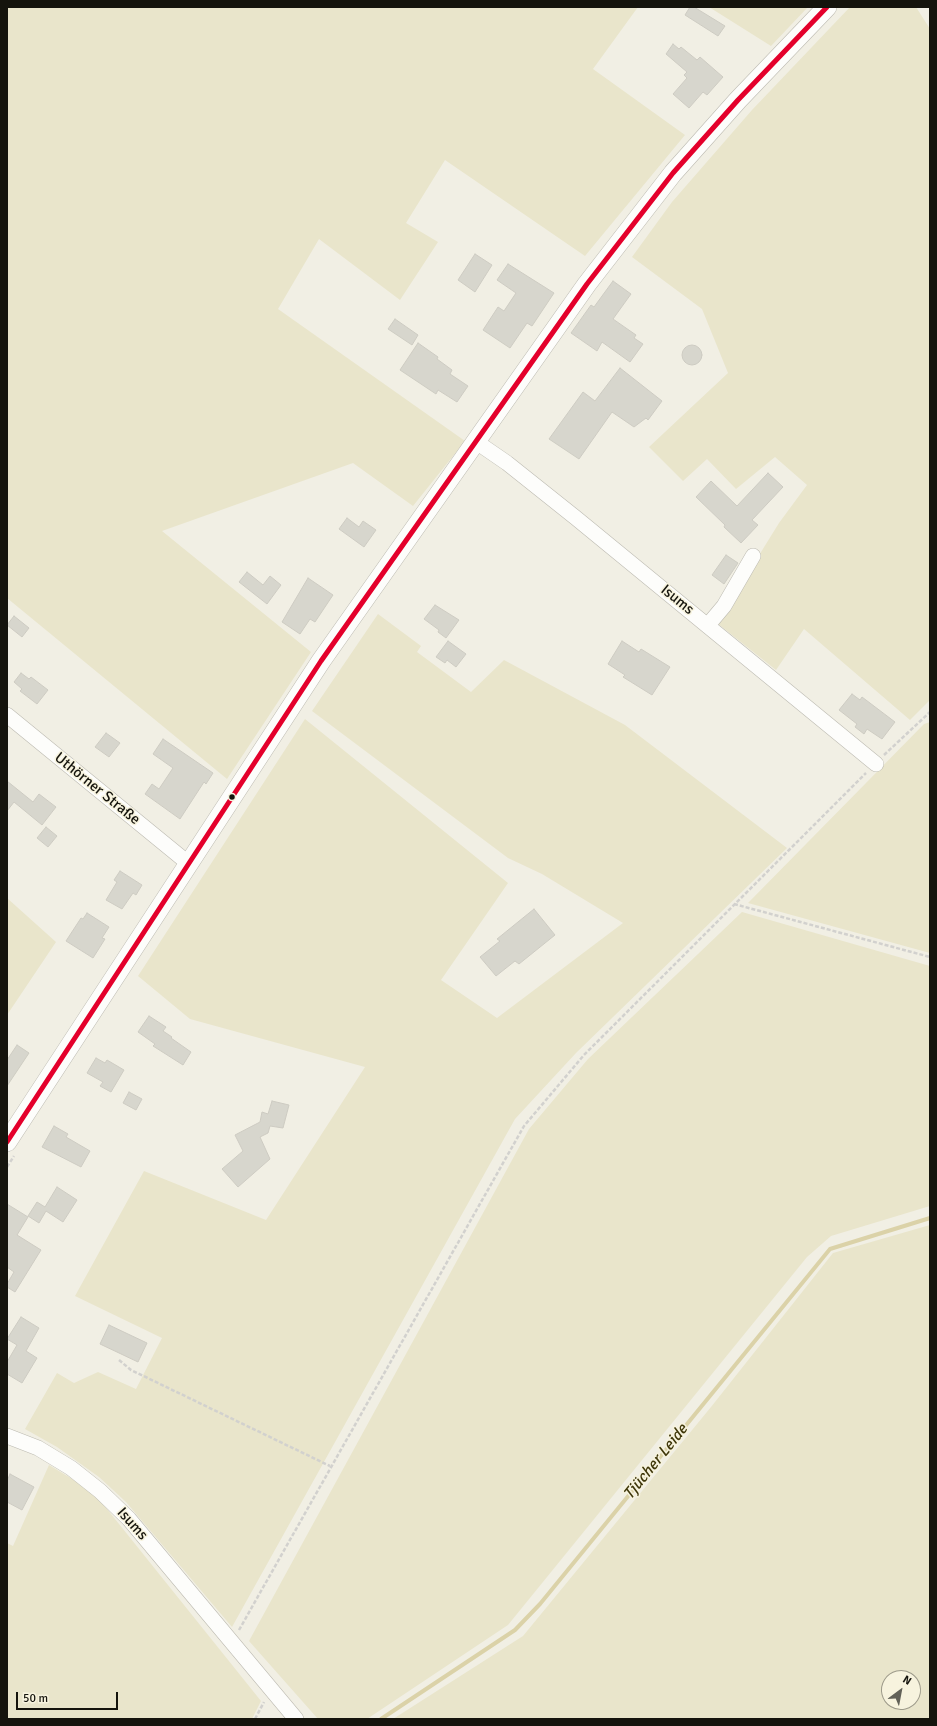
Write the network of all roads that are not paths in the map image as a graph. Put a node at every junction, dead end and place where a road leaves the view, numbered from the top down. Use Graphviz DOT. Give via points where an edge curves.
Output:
graph roads {
  1 [pos="827,7"];
  2 [pos="475,441"];
  3 [pos="753,556"];
  4 [pos="708,625"];
  5 [pos="7,715"];
  6 [pos="876,764"];
  7 [pos="188,863"];
  8 [pos="12,1148"];
  9 [pos="7,1436"];
  10 [pos="296,1719"];
  1 -- 2 [label="main road" via="673,173 587,284"];
  2 -- 4 [label="street, Isums" via="507,463"];
  2 -- 7 [label="main road" via="320,661"];
  3 -- 4 [label="street" via="724,606"];
  4 -- 6 [label="street, Isums"];
  5 -- 7 [label="street, Uthörner Straße"];
  7 -- 8 [label="main road"];
  9 -- 10 [label="street, Isums" via="38,1448 71,1468 129,1519"];
}
